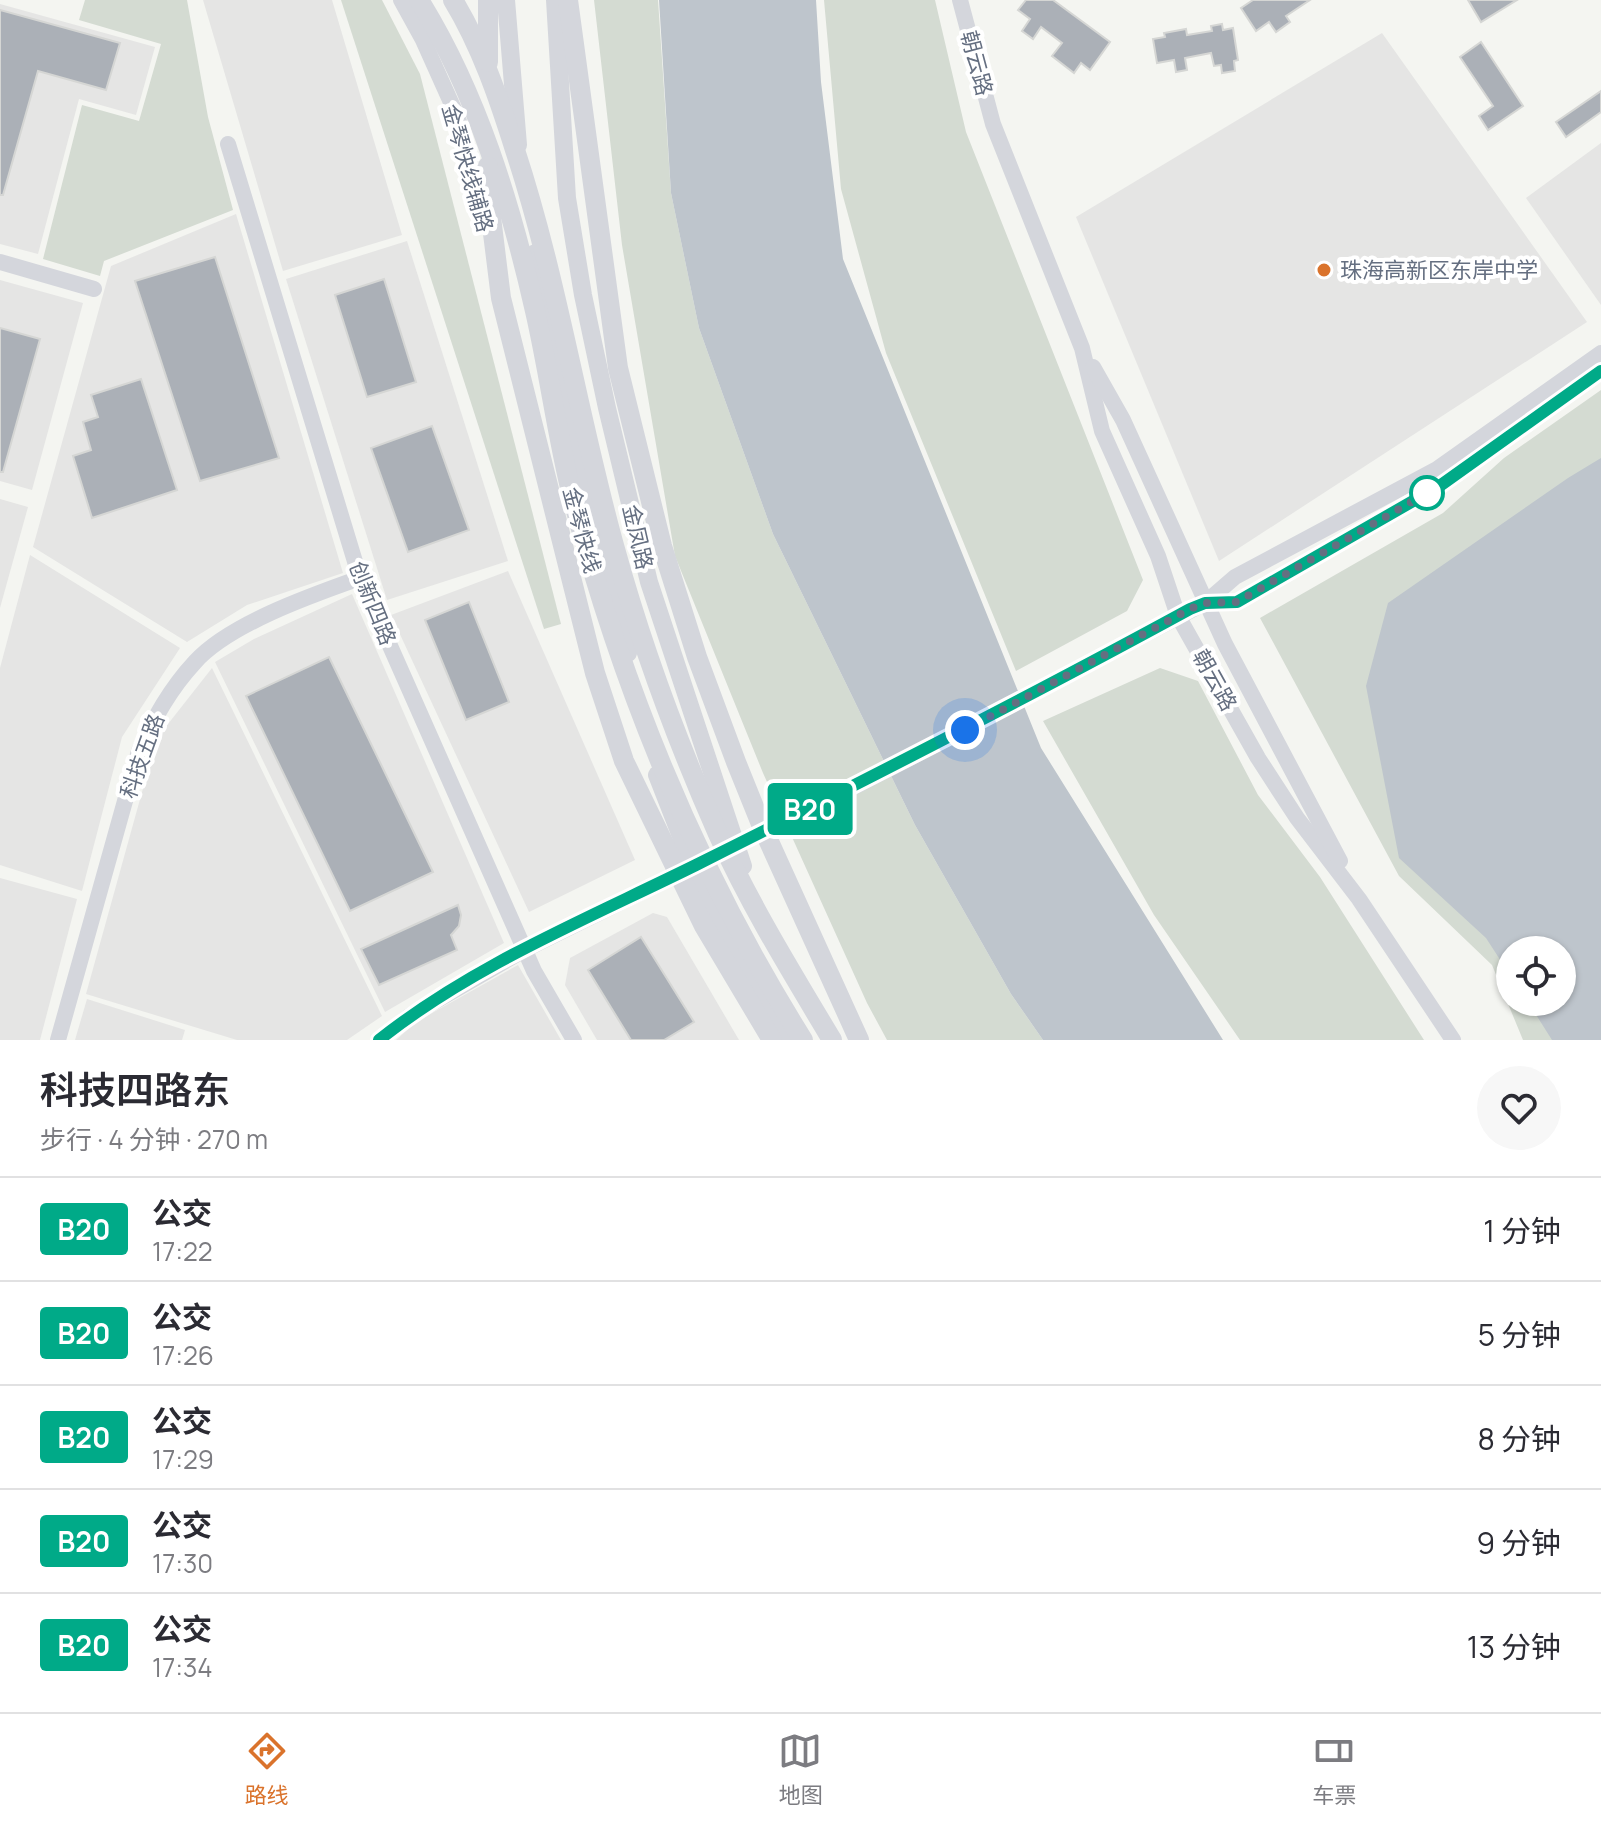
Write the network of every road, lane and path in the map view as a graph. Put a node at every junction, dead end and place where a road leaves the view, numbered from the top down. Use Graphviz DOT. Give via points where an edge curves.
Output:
graph roads {
  1 [pos="401,0"];
  2 [pos="419,0"];
  3 [pos="453,0"];
  4 [pos="488,0"];
  5 [pos="506,0"];
  6 [pos="555,0"];
  7 [pos="568,0"];
  8 [pos="960,0"];
  9 [pos="228,144"];
  10 [pos="0,262"];
  11 [pos="94,289"];
  12 [pos="501,298"];
  13 [pos="1082,348"];
  14 [pos="1601,353"];
  15 [pos="1601,371"];
  16 [pos="360,578"];
  17 [pos="1205,603"];
  18 [pos="1178,616"];
  19 [pos="735,846"];
  20 [pos="693,867"];
  21 [pos="1359,899"];
  22 [pos="526,949"];
  23 [pos="58,1040"];
  24 [pos="379,1040"];
  25 [pos="574,1040"];
  26 [pos="772,1040"];
  27 [pos="788,1040"];
  28 [pos="803,1040"];
  29 [pos="832,1040"];
  30 [pos="839,1040"];
  31 [pos="859,1040"];
  32 [pos="1453,1040"];
  1 -- 12 [label="street, 金琴快线辅路" via="458,118"];
  2 -- 28 [label="highway, 金琴快线" via="459,76 496,170 535,310 571,492 625,671 698,852"];
  3 -- 29 [label="highway, 金琴快线" via="499,100 532,203 614,548 651,670 719,836"];
  4 -- 12 [label="highway" via="488,193"];
  5 -- 20 [label="main road, 金凤路" via="523,199 660,786"];
  6 -- 19 [label="main road, 金凤路" via="567,198 598,365 649,582"];
  7 -- 31 [label="highway" via="618,368 662,546 736,762"];
  8 -- 13 [label="street, 朝云路" via="993,124"];
  9 -- 16 [label="street, 创新四路"];
  10 -- 11 [label="street"];
  12 -- 26 [label="highway" via="595,673 624,761 704,926"];
  13 -- 17 [label="street, 朝云路" via="1123,420"];
  13 -- 18 [label="street, 朝云路" via="1102,431 1158,556"];
  14 -- 17 [label="street" via="1437,469 1235,577"];
  15 -- 17 [label="street" via="1441,485 1237,602"];
  16 -- 22 [label="street, 创新四路"];
  16 -- 23 [label="street, 科技五路" via="228,637 196,659 158,709 139,751"];
  17 -- 18 [label="street"];
  17 -- 21 [label="street, 朝云路"];
  18 -- 19 [label="street"];
  18 -- 21 [label="street, 朝云路" via="1258,758"];
  19 -- 20 [label="street"];
  19 -- 30 [label="main road, 金凤路" via="773,935"];
  20 -- 22 [label="street"];
  20 -- 27 [label="main road, 金凤路" via="739,961"];
  21 -- 32 [label="street, 朝云路"];
  22 -- 24 [label="street" via="408,1017"];
  22 -- 25 [label="street, 创新四路"];
}
